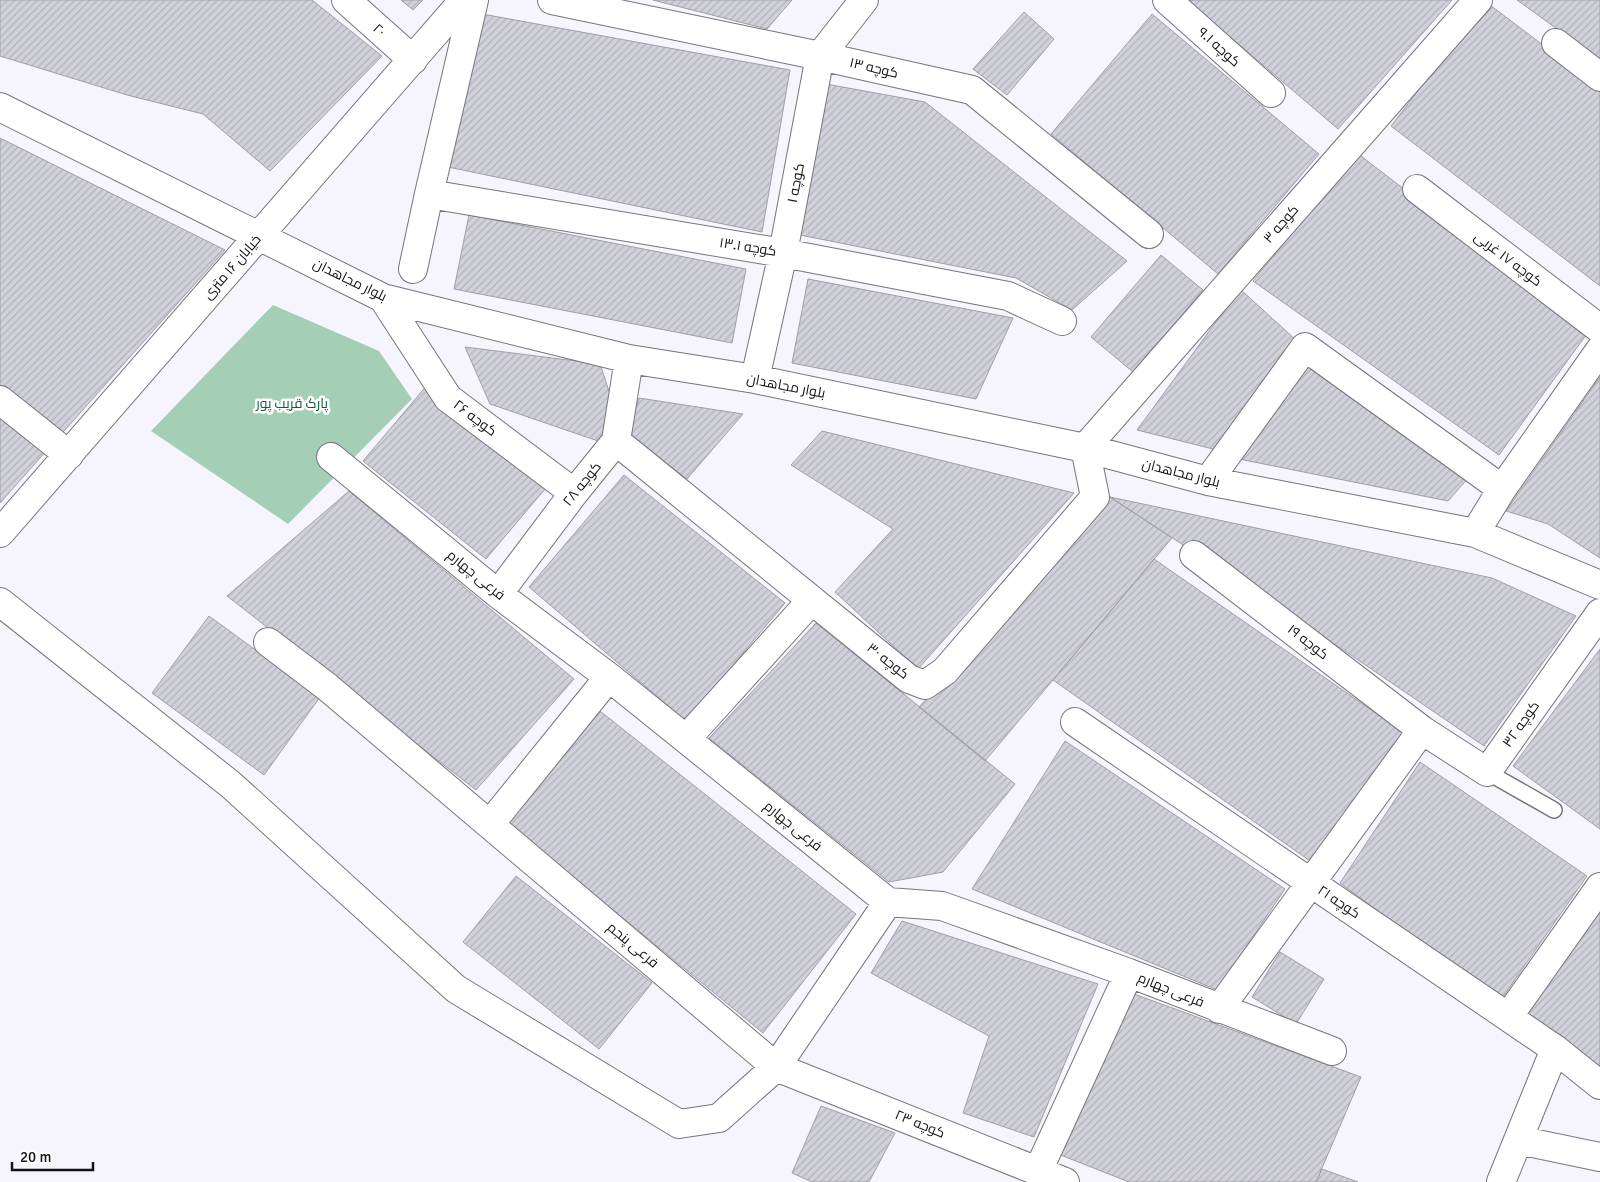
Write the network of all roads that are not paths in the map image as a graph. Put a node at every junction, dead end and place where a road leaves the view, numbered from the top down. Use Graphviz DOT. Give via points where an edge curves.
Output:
graph roads {
  1 [pos="346,0"];
  2 [pos="464,0"];
  3 [pos="474,0"];
  4 [pos="552,0"];
  5 [pos="1168,0"];
  6 [pos="1478,0"];
  7 [pos="860,1"];
  8 [pos="1556,43"];
  9 [pos="820,56"];
  10 [pos="413,60"];
  11 [pos="1600,77"];
  12 [pos="1272,93"];
  13 [pos="1,110"];
  14 [pos="1417,189"];
  15 [pos="429,194"];
  16 [pos="1150,234"];
  17 [pos="259,235"];
  18 [pos="783,253"];
  19 [pos="413,269"];
  20 [pos="382,298"];
  21 [pos="1062,321"];
  22 [pos="1600,329"];
  23 [pos="1600,350"];
  24 [pos="629,359"];
  25 [pos="755,379"];
  26 [pos="0,400"];
  27 [pos="616,441"];
  28 [pos="1085,448"];
  29 [pos="69,455"];
  30 [pos="330,457"];
  31 [pos="1208,481"];
  32 [pos="1502,489"];
  33 [pos="574,493"];
  34 [pos="0,533"];
  35 [pos="1475,533"];
  36 [pos="1194,555"];
  37 [pos="1600,585"];
  38 [pos="498,594"];
  39 [pos="812,600"];
  40 [pos="0,602"];
  41 [pos="1600,613"];
  42 [pos="268,642"];
  43 [pos="609,677"];
  44 [pos="1075,722"];
  45 [pos="1422,730"];
  46 [pos="686,739"];
  47 [pos="1487,772"];
  48 [pos="1554,810"];
  49 [pos="490,824"];
  50 [pos="1310,882"];
  51 [pos="1600,887"];
  52 [pos="888,902"];
  53 [pos="1129,974"];
  54 [pos="1219,1009"];
  55 [pos="1508,1017"];
  56 [pos="1555,1049"];
  57 [pos="1332,1051"];
  58 [pos="776,1067"];
  59 [pos="1600,1085"];
  60 [pos="1518,1140"];
  61 [pos="1600,1158"];
  62 [pos="1038,1171"];
  63 [pos="1065,1182"];
  64 [pos="1501,1182"];
  1 -- 10 [label="street, ۲۰"];
  2 -- 10 [label="street, خیابان ۱۶ متری"];
  3 -- 15 [label="street"];
  4 -- 9 [label="street, کوچه ۱۳"];
  5 -- 12 [label="street, کوچه ۹.۱"];
  6 -- 28 [label="street, کوچه ۳"];
  7 -- 9 [label="street, کوچه ۱"];
  8 -- 11 [label="street"];
  9 -- 16 [label="street, کوچه ۱۳" via="972,90"];
  9 -- 18 [label="street, کوچه ۱"];
  10 -- 17 [label="street, خیابان ۱۶ متری"];
  13 -- 17 [label="street, بلوار مجاهدان"];
  14 -- 22 [label="street, کوچه ۱۷ غربی"];
  15 -- 18 [label="street, کوچه ۱۳.۱"];
  15 -- 19 [label="street"];
  17 -- 20 [label="street, بلوار مجاهدان"];
  17 -- 29 [label="street, خیابان ۱۶ متری"];
  18 -- 21 [label="street, کوچه ۱۳.۱" via="1008,296"];
  18 -- 25 [label="street, کوچه ۱"];
  20 -- 24 [label="street, بلوار مجاهدان"];
  20 -- 33 [label="street, کوچه ۲۶" via="448,398"];
  23 -- 32 [label="street"];
  24 -- 25 [label="street, بلوار مجاهدان"];
  24 -- 27 [label="street, کوچه ۲۸"];
  25 -- 28 [label="street, بلوار مجاهدان"];
  26 -- 29 [label="street"];
  27 -- 33 [label="street, کوچه ۲۸"];
  27 -- 39 [label="street, کوچه ۳۰"];
  28 -- 31 [label="street, بلوار مجاهدان"];
  28 -- 39 [label="street, کوچه ۳۰" via="1095,497 945,670 925,685 909,679"];
  29 -- 34 [label="street, خیابان ۱۶ متری"];
  30 -- 38 [label="street, فرعی چهارم"];
  31 -- 32 [label="street" via="1305,347"];
  31 -- 35 [label="street, بلوار مجاهدان"];
  32 -- 35 [label="street"];
  33 -- 38 [label="street, کوچه ۲۸"];
  35 -- 37 [label="street, بلوار مجاهدان"];
  36 -- 45 [label="street, کوچه ۱۹"];
  38 -- 43 [label="street, فرعی چهارم"];
  39 -- 46 [label="street"];
  40 -- 58 [label="street" via="230,784 456,989 679,1124 719,1118"];
  41 -- 47 [label="street, کوچه ۳۲"];
  42 -- 49 [label="street" via="326,686"];
  43 -- 46 [label="street, فرعی چهارم"];
  43 -- 49 [label="street"];
  44 -- 50 [label="street, کوچه ۲۱"];
  45 -- 47 [label="street"];
  45 -- 50 [label="street"];
  46 -- 52 [label="street, فرعی چهارم"];
  47 -- 48 [label="lane"];
  49 -- 58 [label="street, فرعی پنجم"];
  50 -- 54 [label="street"];
  50 -- 55 [label="street, کوچه ۲۱"];
  51 -- 55 [label="street"];
  52 -- 53 [label="street, فرعی چهارم" via="942,906"];
  52 -- 58 [label="street"];
  53 -- 54 [label="street, فرعی چهارم"];
  53 -- 62 [label="street"];
  54 -- 57 [label="street, فرعی چهارم"];
  55 -- 56 [label="street, کوچه ۲۱"];
  56 -- 59 [label="street, کوچه ۲۱"];
  56 -- 60 [label="street"];
  58 -- 62 [label="street, کوچه ۲۳"];
  60 -- 61 [label="street"];
  60 -- 64 [label="street"];
  62 -- 63 [label="street, کوچه ۲۳"];
}
